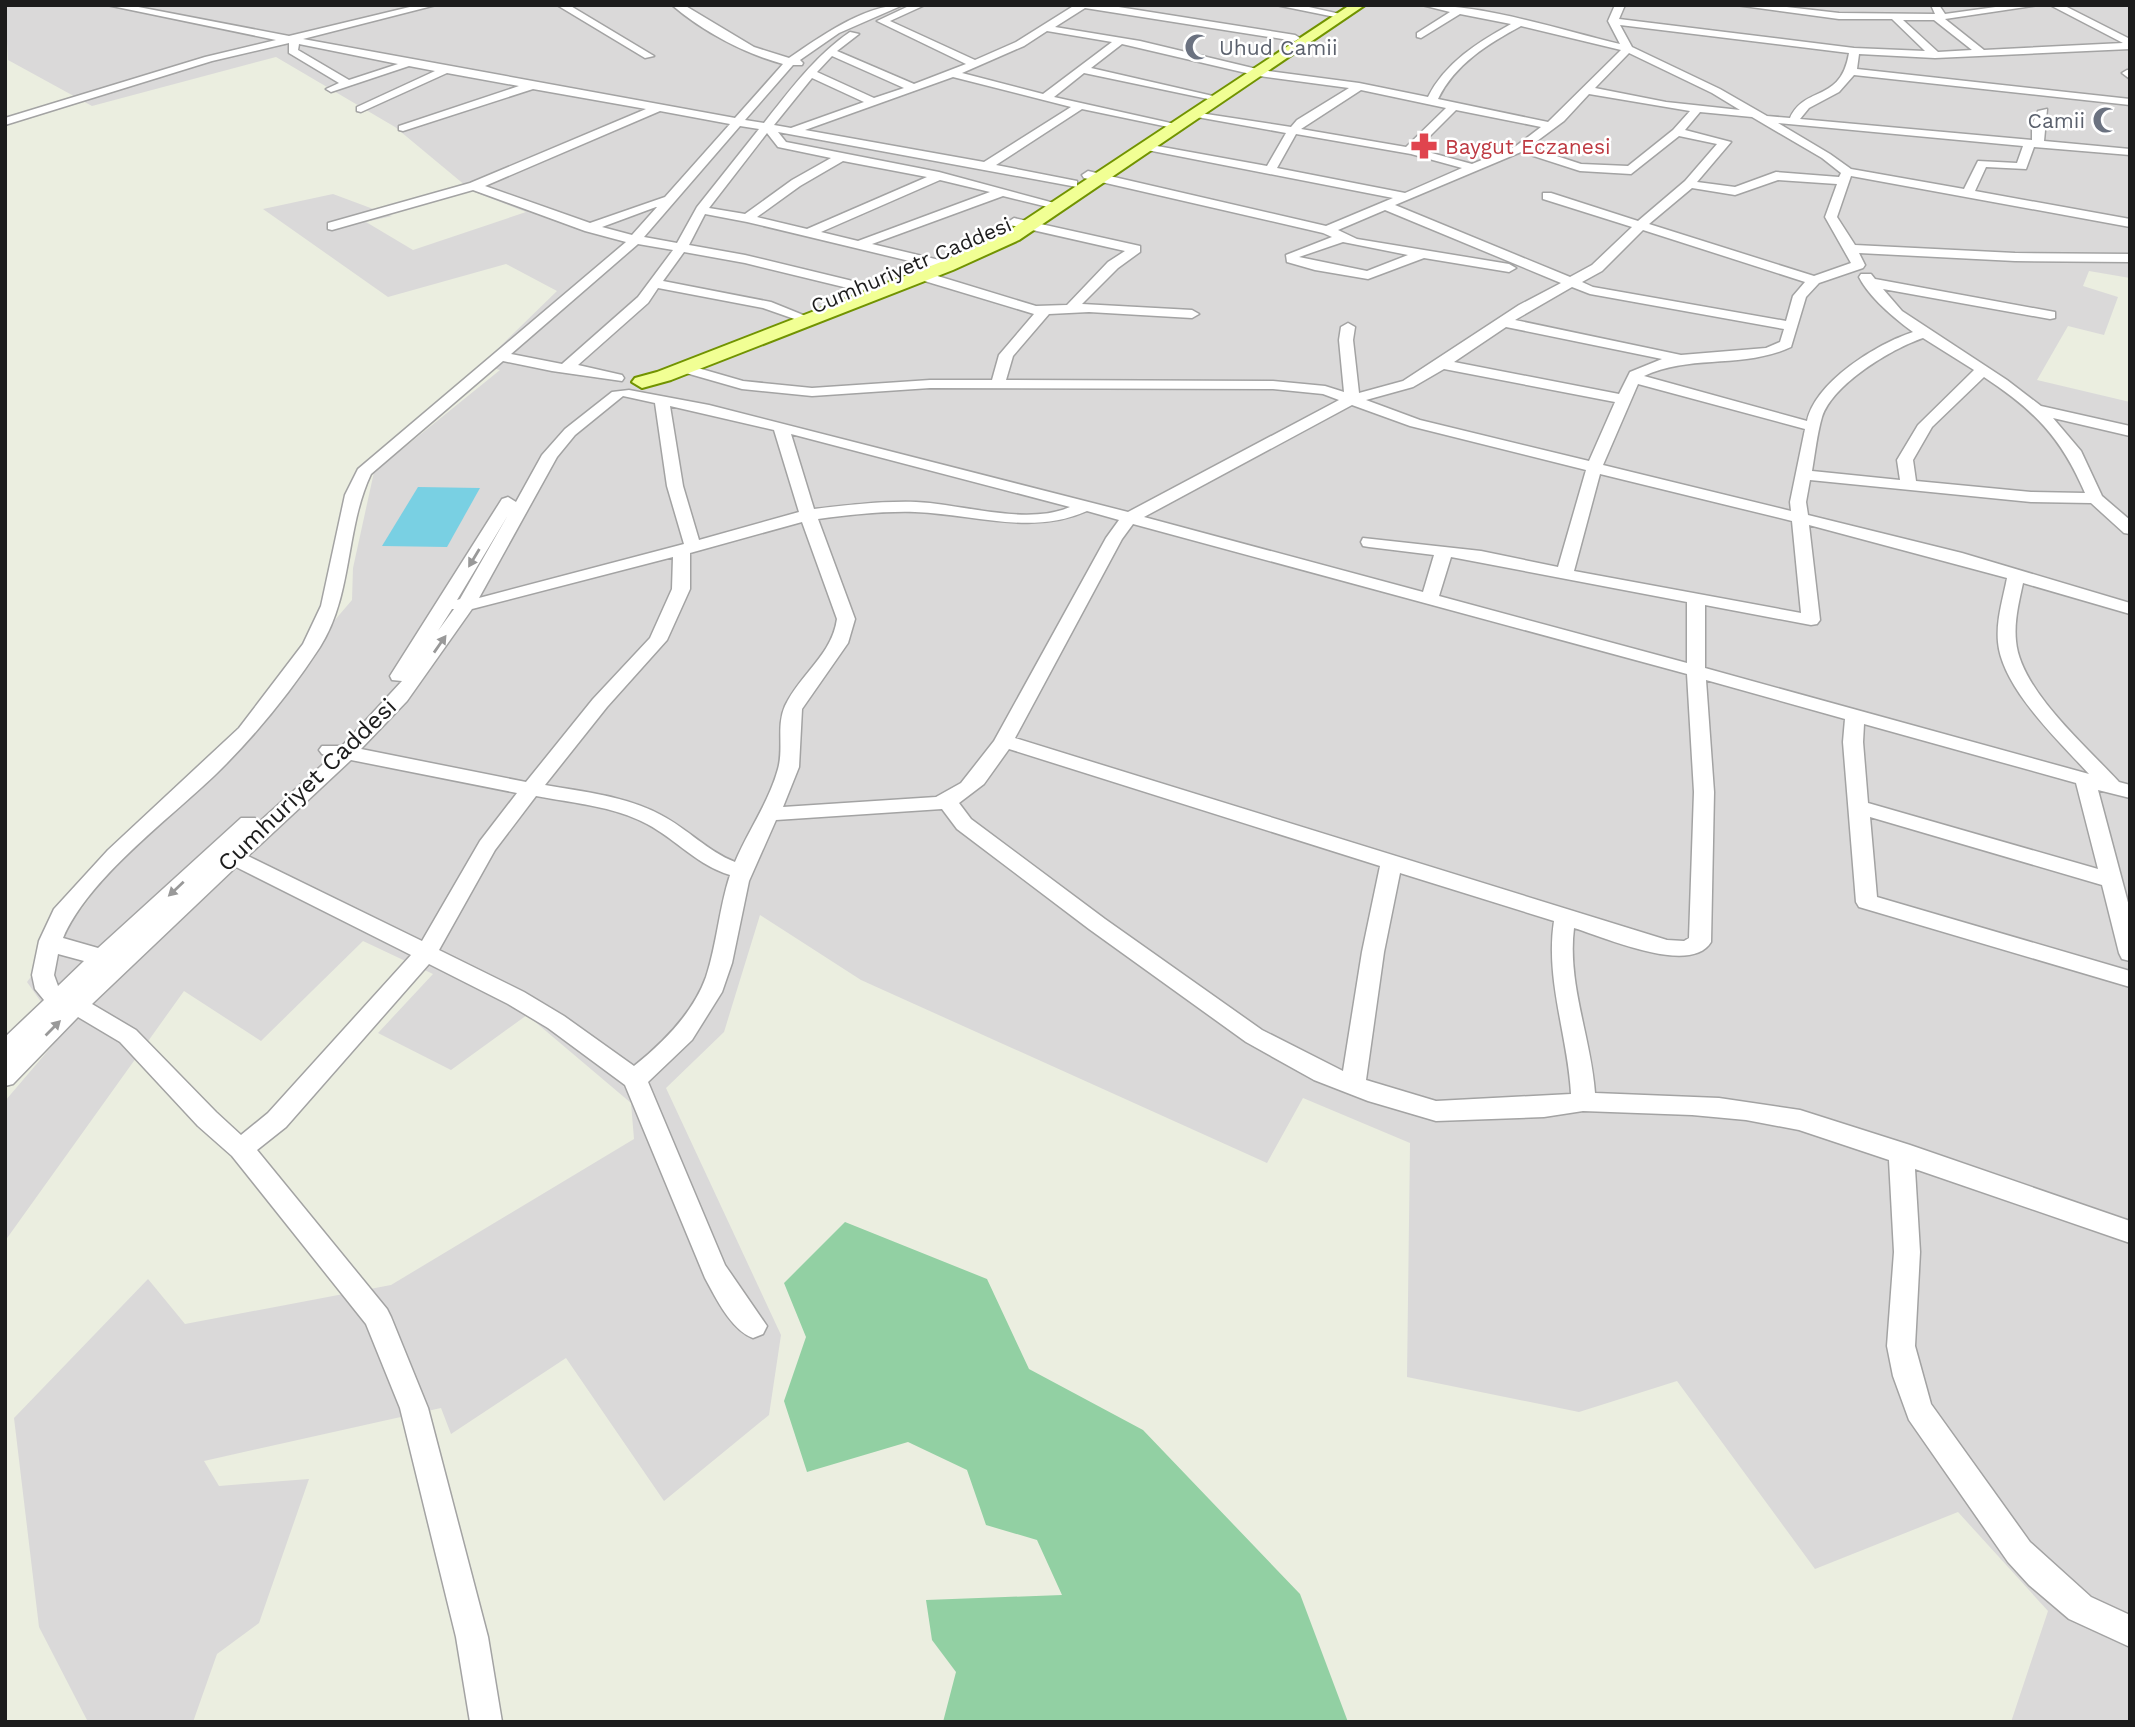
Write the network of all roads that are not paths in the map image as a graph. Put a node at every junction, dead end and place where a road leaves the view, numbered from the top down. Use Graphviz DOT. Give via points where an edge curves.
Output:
graph roads {
  1 [pos="113,5"];
  2 [pos="176,5"];
  3 [pos="431,5"];
  4 [pos="562,5"];
  5 [pos="677,5"];
  6 [pos="898,5"];
  7 [pos="920,5"];
  8 [pos="1084,5"];
  9 [pos="1281,5"];
  10 [pos="1359,5"];
  11 [pos="1427,5"];
  12 [pos="1476,5"];
  13 [pos="1741,5"];
  14 [pos="1933,5"];
  15 [pos="2034,5"];
  16 [pos="2055,5"];
  17 [pos="1197,6"];
  18 [pos="1614,8"];
  19 [pos="1341,9"];
  20 [pos="1802,9"];
  21 [pos="150,12"];
  22 [pos="1460,12"];
  23 [pos="1939,17"];
  24 [pos="1896,19"];
  25 [pos="882,21"];
  26 [pos="1183,21"];
  27 [pos="1613,21"];
  28 [pos="1520,23"];
  29 [pos="1843,25"];
  30 [pos="1172,27"];
  31 [pos="1046,28"];
  32 [pos="1421,35"];
  33 [pos="1150,38"];
  34 [pos="1296,38"];
  35 [pos="282,39"];
  36 [pos="1120,41"];
  37 [pos="294,42"];
  38 [pos="1140,44"];
  39 [pos="2130,45"];
  40 [pos="1628,49"];
  41 [pos="1854,51"];
  42 [pos="830,52"];
  43 [pos="1982,53"];
  44 [pos="1935,55"];
  45 [pos="649,56"];
  46 [pos="411,63"];
  47 [pos="789,63"];
  48 [pos="975,64"];
  49 [pos="814,69"];
  50 [pos="1080,69"];
  51 [pos="446,70"];
  52 [pos="1255,71"];
  53 [pos="1852,72"];
  54 [pos="952,74"];
  55 [pos="347,83"];
  56 [pos="532,85"];
  57 [pos="1359,86"];
  58 [pos="914,88"];
  59 [pos="331,89"];
  60 [pos="1587,90"];
  61 [pos="1045,98"];
  62 [pos="1432,101"];
  63 [pos="873,102"];
  64 [pos="2130,102"];
  65 [pos="1209,104"];
  66 [pos="1079,106"];
  67 [pos="1454,106"];
  68 [pos="361,108"];
  69 [pos="659,108"];
  70 [pos="1697,109"];
  71 [pos="2043,111"];
  72 [pos="1759,116"];
  73 [pos="736,121"];
  74 [pos="1794,121"];
  75 [pos="5,122"];
  76 [pos="1293,124"];
  77 [pos="1170,125"];
  78 [pos="1551,126"];
  79 [pos="768,127"];
  80 [pos="403,128"];
  81 [pos="792,131"];
  82 [pos="1677,132"];
  83 [pos="2034,144"];
  84 [pos="1146,147"];
  85 [pos="1520,148"];
  86 [pos="1408,150"];
  87 [pos="2130,152"];
  88 [pos="841,157"];
  89 [pos="986,166"];
  90 [pos="1473,168"];
  91 [pos="1270,171"];
  92 [pos="939,176"];
  93 [pos="1846,176"];
  94 [pos="1094,177"];
  95 [pos="1073,184"];
  96 [pos="1689,184"];
  97 [pos="474,186"];
  98 [pos="1002,192"];
  99 [pos="1969,194"];
  100 [pos="1404,196"];
  101 [pos="1547,196"];
  102 [pos="670,200"];
  103 [pos="1048,204"];
  104 [pos="1384,205"];
  105 [pos="701,210"];
  106 [pos="747,218"];
  107 [pos="1022,223"];
  108 [pos="2130,223"];
  109 [pos="1641,225"];
  110 [pos="332,226"];
  111 [pos="589,228"];
  112 [pos="1327,230"];
  113 [pos="808,233"];
  114 [pos="1340,238"];
  115 [pos="636,239"];
  116 [pos="858,245"];
  117 [pos="682,246"];
  118 [pos="1851,249"];
  119 [pos="1427,253"];
  120 [pos="2130,258"];
  121 [pos="1858,265"];
  122 [pos="925,268"];
  123 [pos="1536,269"];
  124 [pos="1814,280"];
  125 [pos="1868,282"];
  126 [pos="656,284"];
  127 [pos="1572,284"];
  128 [pos="859,287"];
  129 [pos="1070,309"];
  130 [pos="1044,311"];
  131 [pos="1192,314"];
  132 [pos="2050,316"];
  133 [pos="801,317"];
  134 [pos="1504,322"];
  135 [pos="1792,326"];
  136 [pos="1348,327"];
  137 [pos="1924,333"];
  138 [pos="501,356"];
  139 [pos="1682,359"];
  140 [pos="1442,364"];
  141 [pos="684,368"];
  142 [pos="565,369"];
  143 [pos="1982,370"];
  144 [pos="1634,378"];
  145 [pos="640,382"];
  146 [pos="998,384"];
  147 [pos="614,389"];
  148 [pos="1352,399"];
  149 [pos="1623,399"];
  150 [pos="662,402"];
  151 [pos="709,409"];
  152 [pos="2040,410"];
  153 [pos="1813,427"];
  154 [pos="781,428"];
  155 [pos="2130,430"];
  156 [pos="1595,466"];
  157 [pos="1803,475"];
  158 [pos="1908,484"];
  159 [pos="2095,498"];
  160 [pos="1083,506"];
  161 [pos="807,515"];
  162 [pos="2123,517"];
  163 [pos="1129,518"];
  164 [pos="1800,520"];
  165 [pos="2130,529"];
  166 [pos="1369,542"];
  167 [pos="687,548"];
  168 [pos="1444,551"];
  169 [pos="1565,573"];
  170 [pos="2016,574"];
  171 [pos="1696,598"];
  172 [pos="1429,599"];
  173 [pos="466,605"];
  174 [pos="445,606"];
  175 [pos="2130,609"];
  176 [pos="1696,671"];
  177 [pos="1855,716"];
  178 [pos="1004,741"];
  179 [pos="337,752"];
  180 [pos="2085,779"];
  181 [pos="531,789"];
  182 [pos="2121,789"];
  183 [pos="947,802"];
  184 [pos="1859,807"];
  185 [pos="771,814"];
  186 [pos="225,853"];
  187 [pos="1392,861"];
  188 [pos="741,872"];
  189 [pos="2111,880"];
  190 [pos="1565,917"];
  191 [pos="50,941"];
  192 [pos="426,953"];
  193 [pos="2130,953"];
  194 [pos="102,957"];
  195 [pos="2130,979"];
  196 [pos="67,1002"];
  197 [pos="5,1052"];
  198 [pos="5,1077"];
  199 [pos="635,1079"];
  200 [pos="1353,1086"];
  201 [pos="1583,1101"];
  202 [pos="241,1149"];
  203 [pos="1901,1152"];
  204 [pos="2130,1232"];
  205 [pos="753,1326"];
  206 [pos="2130,1631"];
  207 [pos="486,1722"];
  1 -- 21 [label="street"];
  2 -- 21 [label="street"];
  3 -- 35 [label="street"];
  4 -- 45 [label="street"];
  5 -- 47 [label="street" via="772,60"];
  6 -- 47 [label="street" via="836,31"];
  7 -- 25 [label="street"];
  8 -- 26 [label="street"];
  8 -- 31 [label="street"];
  9 -- 19 [label="street"];
  10 -- 52 [label="main road"];
  11 -- 22 [label="street"];
  12 -- 22 [label="street"];
  13 -- 20 [label="street"];
  14 -- 23 [label="street"];
  15 -- 23 [label="street"];
  16 -- 39 [label="street"];
  17 -- 26 [label="street"];
  18 -- 27 [label="street"];
  19 -- 34 [label="main road"];
  20 -- 29 [label="street"];
  21 -- 35 [label="street"];
  22 -- 28 [label="street"];
  22 -- 32 [label="street"];
  23 -- 24 [label="street"];
  23 -- 43 [label="street"];
  24 -- 29 [label="street"];
  24 -- 44 [label="street"];
  25 -- 42 [label="street"];
  25 -- 48 [label="street"];
  26 -- 30 [label="street"];
  26 -- 34 [label="street"];
  27 -- 40 [label="street"];
  27 -- 41 [label="street"];
  28 -- 40 [label="street"];
  28 -- 62 [label="street" via="1489,38 1438,86"];
  29 -- 41 [label="street"];
  31 -- 36 [label="street"];
  31 -- 48 [label="street"];
  33 -- 38 [label="street"];
  34 -- 52 [label="main road"];
  35 -- 37 [label="street"];
  35 -- 75 [label="street"];
  36 -- 38 [label="street"];
  36 -- 50 [label="street"];
  37 -- 46 [label="street"];
  37 -- 55 [label="street" via="293,51"];
  38 -- 52 [label="street"];
  39 -- 43 [label="street"];
  40 -- 60 [label="street"];
  40 -- 72 [label="street"];
  41 -- 44 [label="street"];
  41 -- 53 [label="street"];
  42 -- 49 [label="street"];
  42 -- 58 [label="street"];
  43 -- 44 [label="street"];
  46 -- 51 [label="street"];
  46 -- 55 [label="street"];
  47 -- 49 [label="street"];
  47 -- 73 [label="street"];
  48 -- 54 [label="street"];
  49 -- 63 [label="street"];
  49 -- 79 [label="street"];
  50 -- 61 [label="street"];
  50 -- 65 [label="street"];
  51 -- 56 [label="street"];
  51 -- 68 [label="street"];
  52 -- 57 [label="street"];
  52 -- 65 [label="main road"];
  53 -- 64 [label="street"];
  53 -- 74 [label="street" via="1835,90 1802,107"];
  54 -- 58 [label="street"];
  54 -- 61 [label="street"];
  55 -- 59 [label="street"];
  56 -- 69 [label="street"];
  56 -- 80 [label="street"];
  57 -- 62 [label="street"];
  57 -- 76 [label="street"];
  58 -- 63 [label="street"];
  60 -- 70 [label="street"];
  60 -- 78 [label="street"];
  61 -- 66 [label="street"];
  62 -- 67 [label="street"];
  63 -- 81 [label="street"];
  65 -- 76 [label="street"];
  65 -- 77 [label="main road"];
  66 -- 77 [label="street"];
  66 -- 89 [label="street"];
  67 -- 78 [label="street"];
  67 -- 86 [label="street"];
  69 -- 73 [label="street"];
  69 -- 97 [label="street"];
  70 -- 72 [label="street"];
  70 -- 82 [label="street"];
  71 -- 83 [label="street"];
  72 -- 74 [label="street"];
  72 -- 93 [label="street" via="1826,156"];
  73 -- 79 [label="street"];
  73 -- 102 [label="street"];
  74 -- 83 [label="street"];
  76 -- 86 [label="street"];
  76 -- 91 [label="street"];
  77 -- 84 [label="main road"];
  77 -- 94 [label="main road, Cumhuriyetr Caddesi"];
  78 -- 85 [label="street"];
  79 -- 81 [label="street"];
  79 -- 88 [label="street" via="782,145"];
  79 -- 105 [label="street"];
  81 -- 89 [label="street"];
  82 -- 85 [label="street" via="1627,171 1580,167"];
  82 -- 96 [label="street" via="1725,142"];
  83 -- 87 [label="street"];
  83 -- 99 [label="street" via="2022,167 1982,163"];
  84 -- 91 [label="street"];
  84 -- 94 [label="main road"];
  85 -- 90 [label="street"];
  86 -- 90 [label="street"];
  88 -- 92 [label="street"];
  88 -- 106 [label="street"];
  89 -- 95 [label="street"];
  90 -- 100 [label="street"];
  91 -- 100 [label="street"];
  92 -- 98 [label="street"];
  92 -- 113 [label="street"];
  93 -- 96 [label="street" via="1772,176 1735,191"];
  93 -- 99 [label="street"];
  93 -- 118 [label="street" via="1831,217"];
  94 -- 95 [label="main road, Cumhuriyetr Caddesi"];
  94 -- 107 [label="main road"];
  94 -- 112 [label="street"];
  95 -- 103 [label="main road, Cumhuriyetr Caddesi"];
  96 -- 109 [label="street"];
  97 -- 110 [label="street"];
  97 -- 111 [label="street"];
  98 -- 103 [label="street"];
  98 -- 116 [label="street"];
  99 -- 108 [label="street"];
  100 -- 104 [label="street"];
  101 -- 109 [label="street"];
  102 -- 111 [label="street"];
  102 -- 115 [label="street"];
  103 -- 107 [label="main road, Cumhuriyetr Caddesi"];
  104 -- 112 [label="street"];
  104 -- 123 [label="street"];
  105 -- 106 [label="street"];
  105 -- 117 [label="street"];
  106 -- 113 [label="street"];
  107 -- 122 [label="main road, Cumhuriyetr Caddesi"];
  107 -- 122 [label="main road" via="1013,236 947,266"];
  107 -- 129 [label="street" via="1135,249"];
  109 -- 124 [label="street"];
  109 -- 127 [label="street" via="1597,268"];
  111 -- 115 [label="street"];
  112 -- 114 [label="street"];
  113 -- 116 [label="street"];
  114 -- 119 [label="street"];
  114 -- 119 [label="street" via="1292,255 1292,259 1368,275"];
  115 -- 117 [label="street"];
  115 -- 138 [label="street"];
  116 -- 122 [label="street"];
  117 -- 126 [label="street"];
  117 -- 128 [label="street"];
  118 -- 120 [label="street"];
  118 -- 121 [label="street"];
  119 -- 123 [label="street"];
  121 -- 124 [label="street"];
  121 -- 125 [label="street"];
  122 -- 128 [label="main road, Cumhuriyetr Caddesi" via="904,270"];
  122 -- 130 [label="street" via="1017,307"];
  122 -- 133 [label="main road"];
  123 -- 127 [label="street"];
  124 -- 135 [label="street" via="1800,296"];
  125 -- 132 [label="street"];
  125 -- 137 [label="street" via="1897,314"];
  126 -- 133 [label="street"];
  126 -- 142 [label="street"];
  127 -- 134 [label="street"];
  127 -- 135 [label="street" via="1600,293"];
  128 -- 133 [label="main road, Cumhuriyetr Caddesi"];
  129 -- 130 [label="street"];
  129 -- 131 [label="street"];
  130 -- 146 [label="street" via="1006,355"];
  133 -- 141 [label="main road"];
  133 -- 145 [label="main road, Cumhuriyetr Caddesi" via="645,371"];
  134 -- 139 [label="street"];
  134 -- 140 [label="street"];
  135 -- 139 [label="street" via="1786,344 1769,352"];
  136 -- 148 [label="street"];
  137 -- 143 [label="street"];
  137 -- 153 [label="street" via="1865,363 1827,394"];
  138 -- 142 [label="street"];
  138 -- 191 [label="street" via="364,472 353,495 330,606 312,645 246,732 115,855 62,914"];
  139 -- 144 [label="street" via="1656,365"];
  140 -- 148 [label="street" via="1408,384"];
  140 -- 149 [label="street"];
  141 -- 145 [label="main road"];
  141 -- 146 [label="street" via="742,385 789,391"];
  142 -- 147 [label="street" via="574,380"];
  143 -- 152 [label="street"];
  143 -- 158 [label="street" via="1926,425 1905,460"];
  144 -- 149 [label="street"];
  144 -- 153 [label="street"];
  145 -- 147 [label="street"];
  145 -- 151 [label="street"];
  146 -- 148 [label="street" via="1273,385 1325,390"];
  147 -- 150 [label="street"];
  147 -- 173 [label="street, Cumhuriyet Caddesi" via="550,455"];
  147 -- 174 [label="street, Cumhuriyet Caddesi, one-way" via="564,421 541,447"];
  148 -- 156 [label="street" via="1415,423"];
  148 -- 163 [label="street"];
  149 -- 156 [label="street"];
  150 -- 151 [label="street"];
  150 -- 167 [label="street"];
  151 -- 154 [label="street"];
  152 -- 155 [label="street"];
  152 -- 159 [label="street" via="2070,446"];
  153 -- 157 [label="street"];
  154 -- 160 [label="street"];
  154 -- 161 [label="street"];
  156 -- 164 [label="street"];
  156 -- 169 [label="street"];
  157 -- 158 [label="street"];
  157 -- 164 [label="street"];
  158 -- 159 [label="street" via="2031,497"];
  159 -- 162 [label="street"];
  160 -- 161 [label="street" via="1051,517 913,507"];
  160 -- 163 [label="street"];
  161 -- 167 [label="street"];
  161 -- 185 [label="street" via="846,628 793,709 790,761"];
  162 -- 165 [label="street"];
  163 -- 172 [label="street"];
  163 -- 178 [label="street"];
  164 -- 170 [label="street"];
  164 -- 171 [label="street" via="1811,620"];
  166 -- 168 [label="street"];
  167 -- 173 [label="street"];
  167 -- 181 [label="street" via="681,589 658,640"];
  168 -- 169 [label="street"];
  168 -- 172 [label="street"];
  169 -- 171 [label="street"];
  170 -- 175 [label="street"];
  170 -- 182 [label="street" via="2007,626 2008,651 2031,696"];
  171 -- 176 [label="street"];
  172 -- 176 [label="street"];
  173 -- 174 [label="street"];
  179 -- 173 [label="street, Cumhuriyet Caddesi, one-way" via="400,697"];
  174 -- 179 [label="street, Cumhuriyet Caddesi" via="395,681"];
  176 -- 177 [label="street"];
  176 -- 190 [label="street" via="1704,792 1700,942 1688,949 1667,948"];
  177 -- 180 [label="street"];
  177 -- 184 [label="street"];
  178 -- 183 [label="street" via="967,791"];
  178 -- 187 [label="street"];
  179 -- 181 [label="street"];
  179 -- 186 [label="street, Cumhuriyet Caddesi"];
  180 -- 182 [label="street"];
  180 -- 189 [label="street"];
  181 -- 188 [label="street" via="638,812 663,824 706,860"];
  181 -- 192 [label="street" via="486,846"];
  183 -- 185 [label="street"];
  183 -- 200 [label="street" via="964,824 1254,1036"];
  184 -- 189 [label="street"];
  184 -- 195 [label="street" via="1867,902"];
  185 -- 188 [label="street"];
  186 -- 192 [label="street"];
  186 -- 194 [label="street, Cumhuriyet Caddesi, one-way"];
  186 -- 196 [label="street, Cumhuriyet Caddesi"];
  187 -- 190 [label="street"];
  187 -- 200 [label="street"];
  188 -- 199 [label="street" via="707,1000 677,1042"];
  189 -- 193 [label="street"];
  190 -- 201 [label="street" via="1562,973"];
  191 -- 194 [label="street"];
  191 -- 196 [label="street" via="43,982"];
  192 -- 199 [label="street" via="536,1010"];
  192 -- 202 [label="street" via="277,1120"];
  194 -- 196 [label="street, Cumhuriyet Caddesi"];
  196 -- 197 [label="street, Cumhuriyet Caddesi"];
  198 -- 196 [label="street, Cumhuriyet Caddesi, one-way"];
  196 -- 202 [label="street" via="128,1036"];
  199 -- 205 [label="street" via="714,1270"];
  200 -- 201 [label="street" via="1436,1111"];
  201 -- 203 [label="street" via="1750,1109"];
  202 -- 207 [label="street" via="377,1317 414,1408 472,1637"];
  203 -- 204 [label="street"];
  203 -- 206 [label="street" via="1907,1241 1901,1346 1919,1411 2019,1552 2040,1574 2080,1608"];
}
